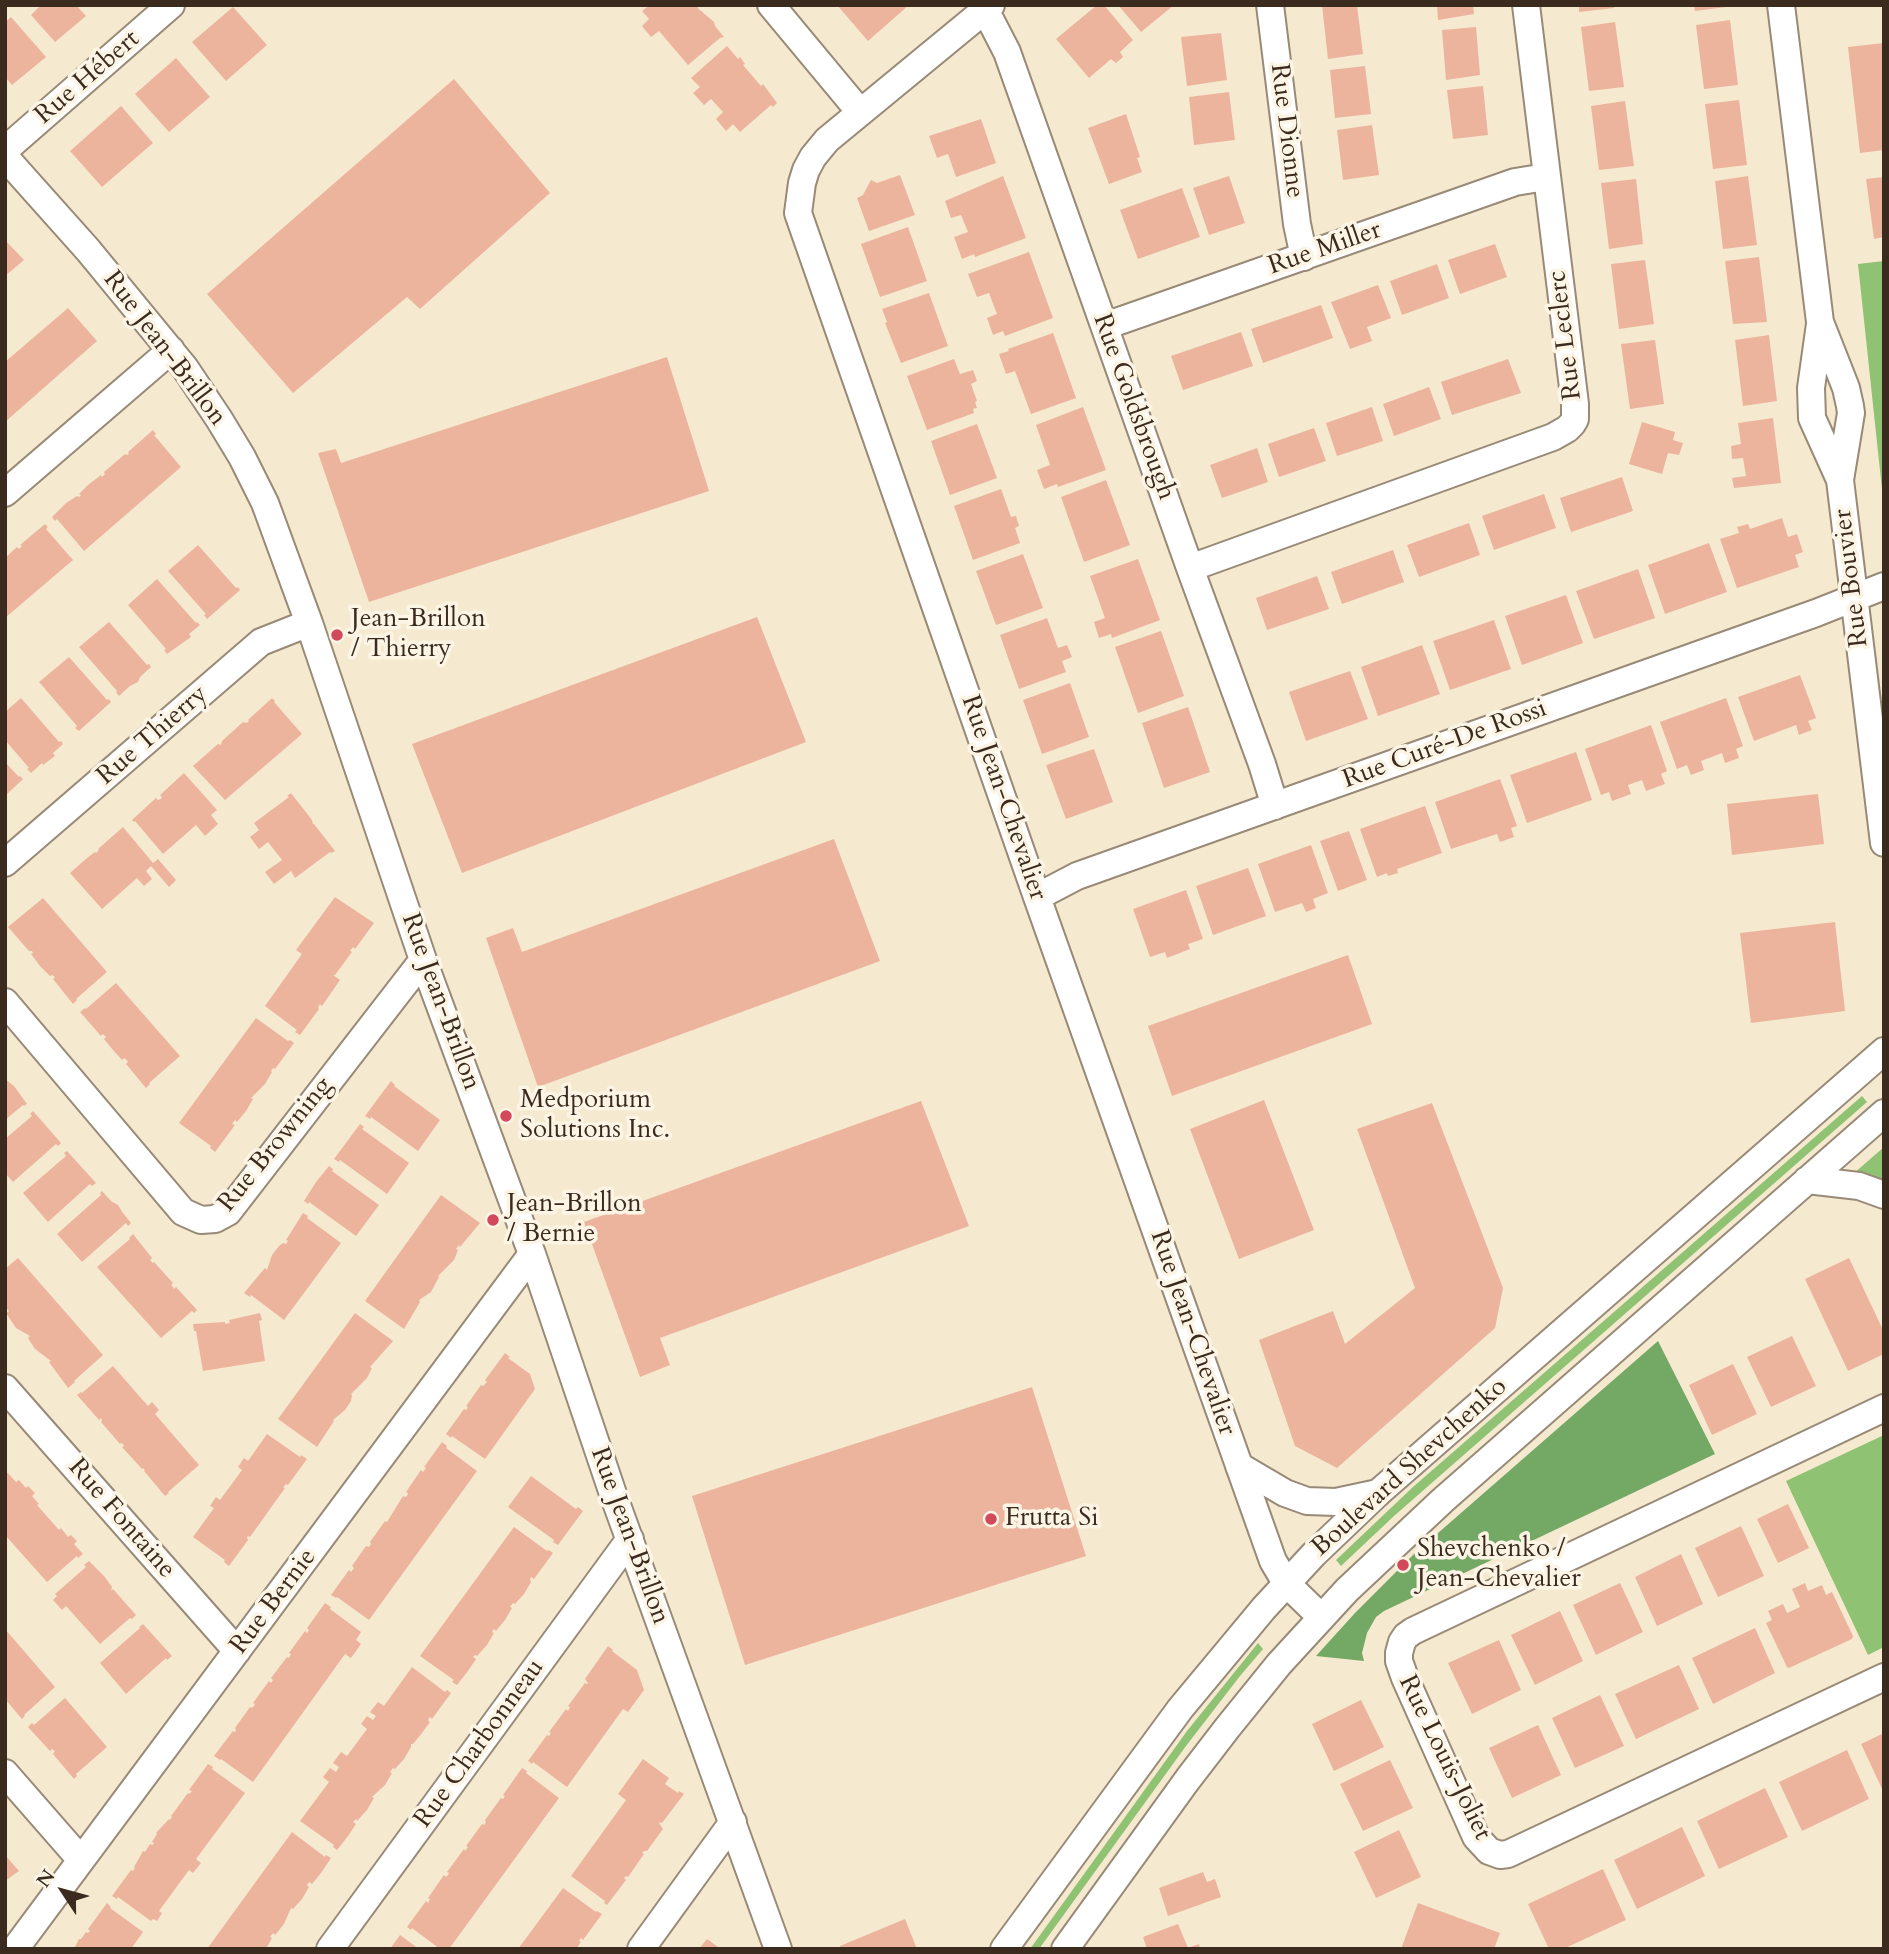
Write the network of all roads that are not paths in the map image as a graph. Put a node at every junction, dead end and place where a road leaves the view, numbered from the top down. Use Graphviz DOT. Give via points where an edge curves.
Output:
graph roads {
  1 [pos="172,5"];
  2 [pos="771,5"];
  3 [pos="1270,5"];
  4 [pos="1525,5"];
  5 [pos="1781,5"];
  6 [pos="987,8"];
  7 [pos="860,113"];
  8 [pos="5,150"];
  9 [pos="5,157"];
  10 [pos="1546,177"];
  11 [pos="1304,257"];
  12 [pos="1820,322"];
  13 [pos="1105,326"];
  14 [pos="171,350"];
  15 [pos="1840,480"];
  16 [pos="5,493"];
  17 [pos="1190,568"];
  18 [pos="1884,586"];
  19 [pos="1854,598"];
  20 [pos="309,623"];
  21 [pos="1275,806"];
  22 [pos="1884,843"];
  23 [pos="5,863"];
  24 [pos="1037,897"];
  25 [pos="423,960"];
  26 [pos="5,1002"];
  27 [pos="1884,1051"];
  28 [pos="1884,1113"];
  29 [pos="1807,1180"];
  30 [pos="1884,1195"];
  31 [pos="532,1254"];
  32 [pos="5,1388"];
  33 [pos="1884,1408"];
  34 [pos="1239,1466"];
  35 [pos="1379,1492"];
  36 [pos="630,1539"];
  37 [pos="1286,1583"];
  38 [pos="1321,1617"];
  39 [pos="237,1651"];
  40 [pos="1884,1677"];
  41 [pos="5,1773"];
  42 [pos="733,1822"];
  43 [pos="81,1860"];
  44 [pos="15,1949"];
  45 [pos="330,1949"];
  46 [pos="641,1949"];
  47 [pos="778,1949"];
  48 [pos="1004,1949"];
  49 [pos="1065,1949"];
  1 -- 8 [label="street, Rue Hébert"];
  2 -- 7 [label="street"];
  3 -- 11 [label="street, Rue Dionne"];
  4 -- 10 [label="street, Rue Leclerc"];
  5 -- 12 [label="street, Rue Bouvier"];
  6 -- 7 [label="street"];
  6 -- 13 [label="street, Rue Goldsbrough"];
  7 -- 24 [label="street, Rue Jean-Chevalier" via="827,139 813,158 802,183 798,213"];
  9 -- 14 [label="street, Rue Jean-Brillon"];
  10 -- 11 [label="street, Rue Miller" via="1515,182"];
  10 -- 17 [label="street, Rue Leclerc" via="1575,404 1575,419 1567,429"];
  11 -- 13 [label="street, Rue Miller"];
  12 -- 15 [label="street, Rue Bouvier" via="1851,413"];
  12 -- 15 [label="street, Rue Bouvier" via="1812,418"];
  13 -- 17 [label="street, Rue Goldsbrough"];
  14 -- 16 [label="street"];
  14 -- 20 [label="street, Rue Jean-Brillon" via="242,457 265,503"];
  15 -- 19 [label="street, Rue Bouvier"];
  17 -- 21 [label="street, Rue Goldsbrough"];
  18 -- 19 [label="street, Rue Curé-De Rossi"];
  19 -- 21 [label="street, Rue Curé-De Rossi"];
  19 -- 22 [label="street, Rue Bouvier"];
  20 -- 23 [label="street, Rue Thierry" via="261,642"];
  20 -- 25 [label="street, Rue Jean-Brillon"];
  21 -- 24 [label="street, Rue Curé-De Rossi" via="1077,876"];
  24 -- 34 [label="street, Rue Jean-Chevalier"];
  25 -- 26 [label="street, Rue Browning" via="228,1212 215,1219 201,1220 183,1212"];
  25 -- 31 [label="street, Rue Jean-Brillon"];
  27 -- 35 [label="street, Boulevard Shevchenko"];
  28 -- 29 [label="street, Boulevard Shevchenko"];
  29 -- 30 [label="street" via="1859,1186"];
  29 -- 38 [label="street, Boulevard Shevchenko" via="1443,1500"];
  31 -- 36 [label="street, Rue Jean-Brillon"];
  31 -- 39 [label="street, Rue Bernie"];
  32 -- 39 [label="street, Rue Fontaine"];
  33 -- 40 [label="street, Rue Louis-Joliet" via="1413,1631 1399,1653 1405,1678 1476,1836 1489,1851 1500,1855"];
  34 -- 35 [label="street" via="1307,1501 1336,1502"];
  34 -- 37 [label="street, Rue Jean-Chevalier" via="1273,1561"];
  35 -- 37 [label="street, Boulevard Shevchenko"];
  36 -- 42 [label="street, Rue Jean-Brillon"];
  36 -- 45 [label="street, Rue Charbonneau"];
  37 -- 38 [label="street, Rue Jean-Chevalier"];
  37 -- 48 [label="street, Boulevard Shevchenko" via="1180,1709"];
  38 -- 49 [label="street, Boulevard Shevchenko" via="1210,1749"];
  39 -- 43 [label="street, Rue Bernie"];
  41 -- 43 [label="street"];
  42 -- 46 [label="street"];
  42 -- 47 [label="street, Rue Jean-Brillon"];
  43 -- 44 [label="street, Rue Bernie"];
}
